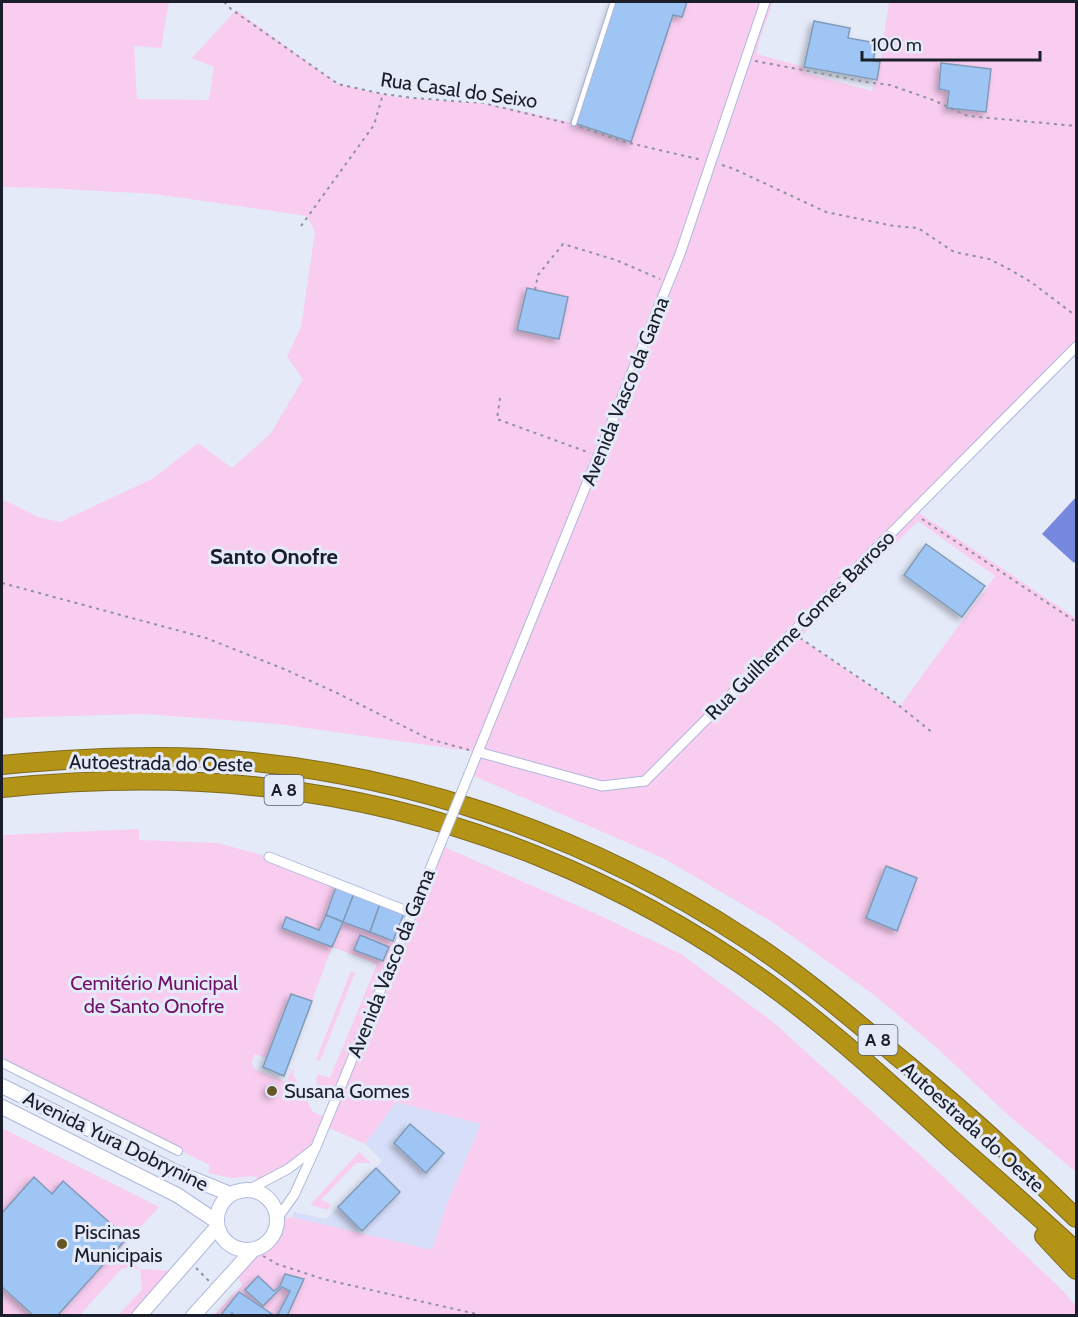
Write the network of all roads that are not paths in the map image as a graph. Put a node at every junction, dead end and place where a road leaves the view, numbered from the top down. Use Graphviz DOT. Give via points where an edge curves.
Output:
graph roads {
  1 [pos="613,2"];
  2 [pos="765,2"];
  3 [pos="575,125"];
  4 [pos="1077,347"];
  5 [pos="478,752"];
  6 [pos="2,765"];
  7 [pos="2,789"];
  8 [pos="269,857"];
  9 [pos="412,913"];
  10 [pos="2,1063"];
  11 [pos="2,1086"];
  12 [pos="2,1107"];
  13 [pos="952,1140"];
  14 [pos="1002,1147"];
  15 [pos="316,1148"];
  16 [pos="178,1151"];
  17 [pos="250,1189"];
  18 [pos="230,1194"];
  19 [pos="1077,1203"];
  20 [pos="1077,1218"];
  21 [pos="277,1219"];
  22 [pos="217,1224"];
  23 [pos="253,1250"];
  24 [pos="1077,1251"];
  25 [pos="1077,1270"];
  26 [pos="139,1316"];
  27 [pos="193,1316"];
  1 -- 3 [label="lane"];
  2 -- 5 [label="street, Avenida Vasco da Gama" via="669,283"];
  4 -- 5 [label="street, Rua Guilherme Gomes Barroso" via="645,782 602,786"];
  5 -- 9 [label="street, Avenida Vasco da Gama, bridge"];
  6 -- 14 [label="highway, Autoestrada do Oeste / A 8" via="153,757 253,762 392,786 525,826 618,866 748,940 870,1033"];
  7 -- 13 [label="highway, Autoestrada do Oeste / A 8" via="121,781 271,788 373,805 517,848 602,884 732,958 821,1023"];
  8 -- 9 [label="street"];
  9 -- 15 [label="street, Avenida Vasco da Gama"];
  10 -- 16 [label="street"];
  11 -- 18 [label="main road, Avenida Yura Dobrynine" via="176,1172"];
  12 -- 22 [label="main road, Avenida Yura Dobrynine" via="177,1195"];
  13 -- 24 [label="highway, Autoestrada do Oeste / A 8"];
  13 -- 25 [label="highway" via="973,1170"];
  14 -- 19 [label="highway"];
  14 -- 20 [label="highway, Autoestrada do Oeste / A 8"];
  15 -- 17 [label="street" via="288,1169"];
  15 -- 21 [label="street, Avenida Vasco da Gama" via="294,1195"];
  17 -- 18 [label="main road"];
  17 -- 21 [label="main road" via="272,1202"];
  18 -- 22 [label="main road" via="220,1206"];
  21 -- 23 [label="main road" via="271,1239"];
  22 -- 23 [label="main road" via="221,1236 234,1248"];
  22 -- 26 [label="main road"];
  23 -- 27 [label="main road"];
}
